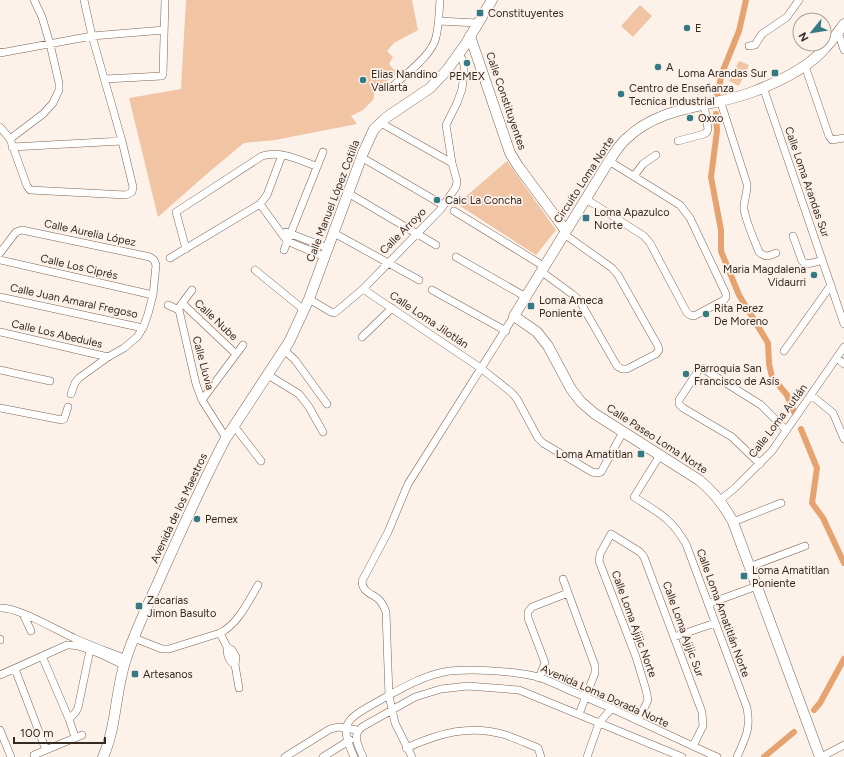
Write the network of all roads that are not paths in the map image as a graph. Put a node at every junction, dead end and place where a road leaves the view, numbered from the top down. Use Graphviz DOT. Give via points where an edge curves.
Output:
graph roads {
  1 [pos="34,0"];
  2 [pos="84,0"];
  3 [pos="165,0"];
  4 [pos="440,0"];
  5 [pos="492,0"];
  6 [pos="799,0"];
  7 [pos="438,21"];
  8 [pos="478,23"];
  9 [pos="841,28"];
  10 [pos="164,30"];
  11 [pos="92,36"];
  12 [pos="470,36"];
  13 [pos="50,44"];
  14 [pos="749,46"];
  15 [pos="844,50"];
  16 [pos="0,52"];
  17 [pos="459,54"];
  18 [pos="805,66"];
  19 [pos="106,79"];
  20 [pos="394,86"];
  21 [pos="763,87"];
  22 [pos="720,100"];
  23 [pos="704,104"];
  24 [pos="381,123"];
  25 [pos="0,127"];
  26 [pos="844,138"];
  27 [pos="10,139"];
  28 [pos="122,140"];
  29 [pos="678,141"];
  30 [pos="12,147"];
  31 [pos="323,152"];
  32 [pos="282,154"];
  33 [pos="656,154"];
  34 [pos="361,157"];
  35 [pos="609,161"];
  36 [pos="452,163"];
  37 [pos="316,166"];
  38 [pos="634,176"];
  39 [pos="348,193"];
  40 [pos="586,199"];
  41 [pos="260,204"];
  42 [pos="443,205"];
  43 [pos="454,211"];
  44 [pos="279,229"];
  45 [pos="565,232"];
  46 [pos="334,233"];
  47 [pos="290,234"];
  48 [pos="416,234"];
  49 [pos="794,236"];
  50 [pos="287,241"];
  51 [pos="436,245"];
  52 [pos="186,249"];
  53 [pos="284,250"];
  54 [pos="326,252"];
  55 [pos="0,253"];
  56 [pos="776,253"];
  57 [pos="456,257"];
  58 [pos="170,258"];
  59 [pos="0,260"];
  60 [pos="822,260"];
  61 [pos="388,263"];
  62 [pos="543,269"];
  63 [pos="255,270"];
  64 [pos="419,280"];
  65 [pos="831,285"];
  66 [pos="363,289"];
  67 [pos="192,290"];
  68 [pos="432,290"];
  69 [pos="153,295"];
  70 [pos="0,297"];
  71 [pos="526,297"];
  72 [pos="309,299"];
  73 [pos="168,305"];
  74 [pos="180,307"];
  75 [pos="392,308"];
  76 [pos="304,310"];
  77 [pos="514,316"];
  78 [pos="844,324"];
  79 [pos="143,328"];
  80 [pos="506,331"];
  81 [pos="0,332"];
  82 [pos="362,337"];
  83 [pos="242,345"];
  84 [pos="844,346"];
  85 [pos="284,350"];
  86 [pos="784,351"];
  87 [pos="236,354"];
  88 [pos="108,357"];
  89 [pos="837,358"];
  90 [pos="844,364"];
  91 [pos="482,369"];
  92 [pos="0,370"];
  93 [pos="268,375"];
  94 [pos="50,381"];
  95 [pos="71,394"];
  96 [pos="811,395"];
  97 [pos="202,400"];
  98 [pos="326,404"];
  99 [pos="68,407"];
  100 [pos="0,408"];
  101 [pos="234,426"];
  102 [pos="786,430"];
  103 [pos="323,432"];
  104 [pos="623,432"];
  105 [pos="226,438"];
  106 [pos="844,439"];
  107 [pos="660,454"];
  108 [pos="260,461"];
  109 [pos="760,464"];
  110 [pos="720,500"];
  111 [pos="781,503"];
  112 [pos="733,522"];
  113 [pos="805,546"];
  114 [pos="599,557"];
  115 [pos="749,566"];
  116 [pos="563,579"];
  117 [pos="258,585"];
  118 [pos="757,586"];
  119 [pos="568,593"];
  120 [pos="708,604"];
  121 [pos="0,608"];
  122 [pos="23,614"];
  123 [pos="715,623"];
  124 [pos="31,631"];
  125 [pos="220,633"];
  126 [pos="674,637"];
  127 [pos="134,638"];
  128 [pos="74,642"];
  129 [pos="90,650"];
  130 [pos="42,656"];
  131 [pos="125,662"];
  132 [pos="15,669"];
  133 [pos="0,675"];
  134 [pos="539,678"];
  135 [pos="239,688"];
  136 [pos="389,696"];
  137 [pos="586,697"];
  138 [pos="612,708"];
  139 [pos="392,710"];
  140 [pos="579,714"];
  141 [pos="69,719"];
  142 [pos="638,721"];
  143 [pos="599,723"];
  144 [pos="346,728"];
  145 [pos="0,730"];
  146 [pos="357,734"];
  147 [pos="82,735"];
  148 [pos="75,737"];
  149 [pos="347,742"];
  150 [pos="844,745"];
  151 [pos="693,746"];
  152 [pos="406,748"];
  153 [pos="46,750"];
  154 [pos="34,755"];
  155 [pos="11,757"];
  156 [pos="103,757"];
  157 [pos="284,757"];
  158 [pos="323,757"];
  159 [pos="354,757"];
  160 [pos="363,757"];
  161 [pos="412,757"];
  162 [pos="541,757"];
  163 [pos="587,757"];
  164 [pos="682,757"];
  165 [pos="717,757"];
  166 [pos="737,757"];
  167 [pos="821,757"];
  1 -- 13 [label="street"];
  2 -- 11 [label="street"];
  3 -- 10 [label="street"];
  4 -- 7 [label="street"];
  5 -- 8 [label="street, Calle Manuel López Cotilla"];
  6 -- 14 [label="street" via="787,17 762,34 755,45"];
  7 -- 8 [label="street"];
  7 -- 20 [label="street" via="436,38 430,50"];
  8 -- 12 [label="street, Calle Manuel López Cotilla"];
  9 -- 15 [label="street"];
  9 -- 18 [label="street, Circuito Loma Norte" via="825,49"];
  10 -- 11 [label="street"];
  10 -- 19 [label="street" via="162,76"];
  11 -- 13 [label="street"];
  11 -- 19 [label="street"];
  12 -- 17 [label="street, Calle Manuel López Cotilla"];
  12 -- 45 [label="street, Calle Constituyentes" via="510,154"];
  13 -- 16 [label="street"];
  13 -- 27 [label="street" via="59,90 43,114"];
  17 -- 24 [label="street, Calle Manuel López Cotilla" via="430,88"];
  17 -- 36 [label="street, Calle Arroyo" via="464,65 462,89 446,125"];
  18 -- 21 [label="street, Circuito Loma Norte"];
  18 -- 26 [label="street" via="829,136 832,140"];
  19 -- 28 [label="street"];
  21 -- 22 [label="street, Circuito Loma Norte"];
  21 -- 60 [label="street, Calle Loma Arandas Sur"];
  22 -- 23 [label="street, Circuito Loma Norte"];
  22 -- 56 [label="street" via="747,184 744,211 756,245 763,256"];
  23 -- 29 [label="street" via="707,132"];
  23 -- 35 [label="street, Circuito Loma Norte" via="672,111 644,125 625,139"];
  24 -- 34 [label="street, Calle Manuel López Cotilla" via="374,129"];
  24 -- 36 [label="street"];
  25 -- 27 [label="street"];
  27 -- 30 [label="street"];
  28 -- 30 [label="street"];
  28 -- 30 [label="street" via="133,187 132,192 126,195 30,190"];
  31 -- 37 [label="street"];
  32 -- 37 [label="street"];
  32 -- 41 [label="street" via="267,195"];
  32 -- 52 [label="street" via="262,156 177,211"];
  33 -- 38 [label="street" via="643,164"];
  34 -- 39 [label="street, Calle Manuel López Cotilla"];
  34 -- 42 [label="street"];
  35 -- 38 [label="street"];
  35 -- 40 [label="street, Circuito Loma Norte"];
  36 -- 42 [label="street, Calle Arroyo" via="456,187"];
  37 -- 47 [label="street"];
  38 -- 40 [label="street" via="674,200 690,218 726,294 724,300 694,316 687,313 644,236"];
  39 -- 46 [label="street, Calle Manuel López Cotilla"];
  39 -- 48 [label="street"];
  40 -- 45 [label="street, Circuito Loma Norte"];
  41 -- 44 [label="street"];
  41 -- 52 [label="street"];
  42 -- 48 [label="street, Calle Arroyo"];
  43 -- 62 [label="street"];
  44 -- 47 [label="street"];
  44 -- 50 [label="street"];
  45 -- 62 [label="street, Circuito Loma Norte"];
  45 -- 62 [label="street" via="618,275 659,350 627,369 617,366 579,300"];
  46 -- 54 [label="street, Calle Manuel López Cotilla"];
  46 -- 61 [label="street"];
  47 -- 50 [label="street"];
  47 -- 54 [label="street"];
  48 -- 51 [label="street"];
  48 -- 61 [label="street, Calle Arroyo"];
  49 -- 60 [label="street" via="804,263"];
  50 -- 53 [label="street"];
  50 -- 54 [label="street"];
  52 -- 58 [label="street"];
  54 -- 72 [label="street, Calle Manuel López Cotilla"];
  55 -- 69 [label="street, Calle Aurelia López" via="19,230 150,257 156,266"];
  57 -- 71 [label="street"];
  59 -- 69 [label="street, Calle Los Ciprés"];
  60 -- 65 [label="street, Calle Loma Arandas Sur"];
  61 -- 64 [label="street"];
  61 -- 66 [label="street, Calle Arroyo"];
  62 -- 71 [label="street, Circuito Loma Norte"];
  63 -- 76 [label="street"];
  65 -- 78 [label="street, Calle Loma Arandas Sur"];
  65 -- 86 [label="street"];
  66 -- 72 [label="street, Calle Arroyo" via="334,313"];
  66 -- 75 [label="street, Calle Loma Jilotlán"];
  67 -- 74 [label="street"];
  68 -- 80 [label="street"];
  69 -- 79 [label="street"];
  70 -- 79 [label="street, Calle Juan Amaral Fregoso"];
  71 -- 77 [label="street, Circuito Loma Norte"];
  72 -- 76 [label="street, Calle Manuel López Cotilla"];
  73 -- 74 [label="street, Calle Nube"];
  74 -- 87 [label="street, Calle Nube"];
  74 -- 97 [label="street, Calle Lluvia" via="196,384"];
  75 -- 82 [label="street"];
  75 -- 91 [label="street, Calle Loma Jilotlán"];
  76 -- 85 [label="street, Calle Manuel López Cotilla"];
  77 -- 80 [label="street, Circuito Loma Norte"];
  77 -- 104 [label="street, Calle Paseo Loma Norte" via="537,332 548,346 580,402"];
  79 -- 88 [label="street" via="128,344"];
  80 -- 91 [label="street, Circuito Loma Norte"];
  81 -- 88 [label="street, Calle Los Abedules"];
  83 -- 87 [label="street"];
  84 -- 89 [label="street, Calle Loma Autlán"];
  85 -- 93 [label="street, Calle Manuel López Cotilla"];
  85 -- 98 [label="street" via="295,360"];
  87 -- 97 [label="street"];
  88 -- 95 [label="street" via="79,378"];
  89 -- 90 [label="street"];
  89 -- 96 [label="street, Calle Loma Autlán"];
  91 -- 104 [label="street, Calle Loma Jilotlán" via="517,399 542,443 597,473 601,472"];
  91 -- 136 [label="street, Circuito Loma Norte" via="408,484 388,532 362,581 367,592 381,601 386,612"];
  92 -- 94 [label="street"];
  93 -- 101 [label="street, Avenida de los Maestros"];
  93 -- 103 [label="street" via="298,394"];
  96 -- 102 [label="street, Calle Loma Autlán"];
  96 -- 106 [label="street" via="833,413"];
  97 -- 105 [label="street, Calle Lluvia"];
  99 -- 100 [label="street" via="62,420"];
  101 -- 105 [label="street, Avenida de los Maestros"];
  101 -- 108 [label="street"];
  102 -- 109 [label="street, Calle Loma Autlán" via="774,453"];
  102 -- 109 [label="street" via="761,405 702,368 679,400 679,404 732,437"];
  104 -- 107 [label="street, Calle Paseo Loma Norte"];
  105 -- 127 [label="street, Avenida de los Maestros" via="184,524"];
  107 -- 110 [label="street, Calle Paseo Loma Norte" via="699,480"];
  107 -- 120 [label="street, Calle Loma Amatitlán Norte" via="634,497 665,517 679,532 686,544"];
  109 -- 110 [label="street, Calle Loma Autlán"];
  110 -- 112 [label="street, Calle Paseo Loma Norte"];
  111 -- 112 [label="street"];
  112 -- 115 [label="street, Calle Paseo Loma Norte"];
  113 -- 115 [label="street"];
  114 -- 126 [label="street, Calle Loma Ajijic Sur" via="611,534 640,552"];
  114 -- 142 [label="street, Calle Loma Ajijic Norte" via="646,690 648,700"];
  115 -- 118 [label="street, Calle Paseo Loma Norte"];
  116 -- 119 [label="street"];
  117 -- 125 [label="street" via="241,613"];
  118 -- 120 [label="street"];
  118 -- 167 [label="street, Calle Paseo Loma Norte"];
  119 -- 134 [label="street" via="532,607 528,612 545,664"];
  119 -- 137 [label="street" via="595,666"];
  120 -- 123 [label="street, Calle Loma Amatitlán Norte"];
  121 -- 122 [label="street" via="5,607"];
  122 -- 124 [label="street"];
  122 -- 128 [label="street"];
  123 -- 126 [label="street"];
  123 -- 166 [label="street, Calle Loma Amatitlán Norte" via="749,719 749,730"];
  125 -- 127 [label="street" via="170,649 162,649"];
  125 -- 135 [label="street" via="236,657"];
  126 -- 151 [label="street, Calle Loma Ajijic Sur" via="702,712 703,726"];
  127 -- 131 [label="street, Avenida de los Maestros"];
  128 -- 129 [label="street"];
  128 -- 130 [label="street"];
  128 -- 131 [label="street"];
  129 -- 131 [label="street"];
  129 -- 141 [label="street" via="78,708"];
  130 -- 132 [label="street"];
  130 -- 141 [label="street"];
  131 -- 156 [label="street, Avenida de los Maestros"];
  132 -- 133 [label="street"];
  132 -- 153 [label="street"];
  134 -- 136 [label="street, Avenida Loma Dorada Norte" via="470,670 443,672 413,682"];
  134 -- 137 [label="street, Avenida Loma Dorada Norte"];
  136 -- 139 [label="street"];
  136 -- 144 [label="street" via="355,717"];
  137 -- 138 [label="street, Avenida Loma Dorada Norte"];
  137 -- 140 [label="street"];
  138 -- 142 [label="street, Avenida Loma Dorada Norte"];
  138 -- 143 [label="street"];
  139 -- 140 [label="street" via="415,697 434,691 468,686 519,690"];
  139 -- 146 [label="street" via="367,723"];
  139 -- 152 [label="street"];
  140 -- 143 [label="street"];
  141 -- 148 [label="street"];
  142 -- 151 [label="street, Avenida Loma Dorada Norte"];
  143 -- 163 [label="street"];
  143 -- 164 [label="street"];
  144 -- 146 [label="street"];
  144 -- 149 [label="street"];
  144 -- 157 [label="street" via="330,728"];
  145 -- 155 [label="street"];
  146 -- 149 [label="street"];
  146 -- 160 [label="street"];
  147 -- 148 [label="street"];
  148 -- 153 [label="street"];
  149 -- 158 [label="street"];
  149 -- 159 [label="street"];
  150 -- 167 [label="street"];
  151 -- 165 [label="street, Avenida Loma Dorada Norte"];
  152 -- 161 [label="street"];
  152 -- 162 [label="street" via="446,733 473,730 505,735 538,748"];
  153 -- 154 [label="street"];
}
